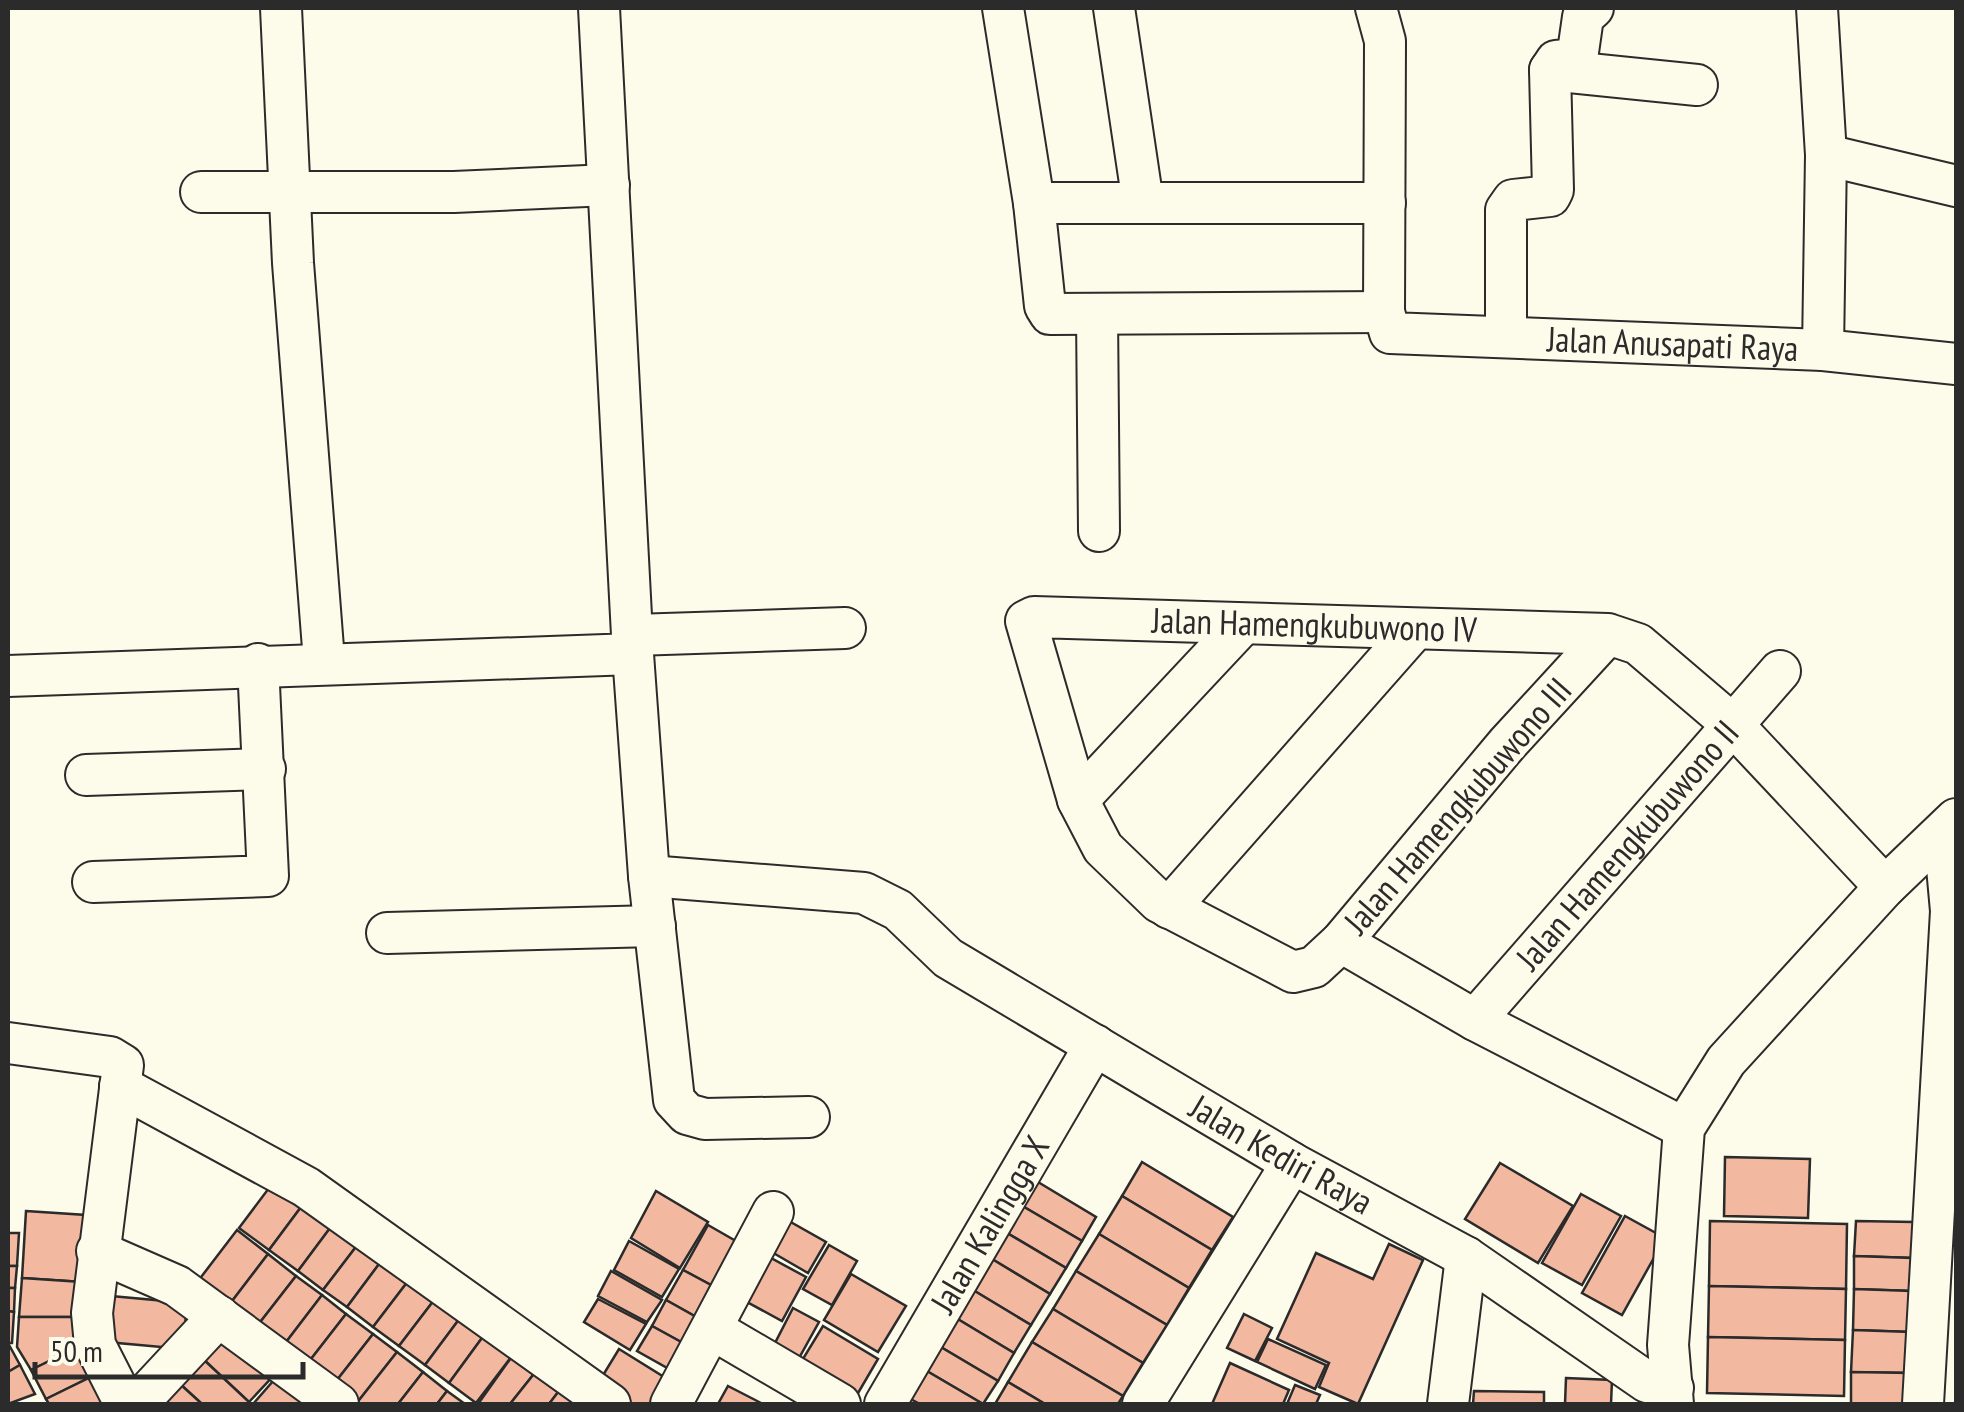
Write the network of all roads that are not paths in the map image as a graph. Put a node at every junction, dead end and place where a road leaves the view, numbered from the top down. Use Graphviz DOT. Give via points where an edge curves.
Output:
graph roads {
  1 [pos="280,8"];
  2 [pos="598,8"];
  3 [pos="1003,8"];
  4 [pos="1114,8"];
  5 [pos="1376,8"];
  6 [pos="1592,8"];
  7 [pos="1817,8"];
  8 [pos="1550,70"];
  9 [pos="1697,86"];
  10 [pos="1826,155"];
  11 [pos="608,184"];
  12 [pos="1956,186"];
  13 [pos="288,191"];
  14 [pos="201,192"];
  15 [pos="1034,203"];
  16 [pos="1385,203"];
  17 [pos="1144,204"];
  18 [pos="1097,314"];
  19 [pos="1387,323"];
  20 [pos="1506,336"];
  21 [pos="1823,350"];
  22 [pos="1956,364"];
  23 [pos="1099,531"];
  24 [pos="1241,626"];
  25 [pos="845,628"];
  26 [pos="1415,629"];
  27 [pos="1608,634"];
  28 [pos="634,644"];
  29 [pos="324,661"];
  30 [pos="258,664"];
  31 [pos="1780,671"];
  32 [pos="8,676"];
  33 [pos="1733,725"];
  34 [pos="265,769"];
  35 [pos="86,775"];
  36 [pos="1078,800"];
  37 [pos="1950,826"];
  38 [pos="649,876"];
  39 [pos="93,882"];
  40 [pos="1885,887"];
  41 [pos="1170,908"];
  42 [pos="655,926"];
  43 [pos="387,933"];
  44 [pos="1341,942"];
  45 [pos="1475,1020"];
  46 [pos="8,1043"];
  47 [pos="1095,1046"];
  48 [pos="120,1086"];
  49 [pos="809,1118"];
  50 [pos="1684,1128"];
  51 [pos="1956,1154"];
  52 [pos="1292,1163"];
  53 [pos="773,1212"];
  54 [pos="96,1251"];
  55 [pos="1466,1257"];
  56 [pos="219,1316"];
  57 [pos="712,1329"];
  58 [pos="1660,1395"];
  59 [pos="125,1404"];
  60 [pos="138,1404"];
  61 [pos="338,1404"];
  62 [pos="610,1404"];
  63 [pos="671,1404"];
  64 [pos="840,1404"];
  65 [pos="885,1404"];
  66 [pos="1143,1404"];
  67 [pos="1448,1404"];
  68 [pos="1923,1404"];
  69 [pos="1950,1404"];
  1 -- 13 [label="street"];
  2 -- 11 [label="street"];
  3 -- 15 [label="street"];
  4 -- 17 [label="street"];
  5 -- 16 [label="street" via="1385,41"];
  6 -- 8 [label="street" via="1584,17 1578,60 1556,61"];
  7 -- 10 [label="street"];
  8 -- 9 [label="street"];
  8 -- 20 [label="street" via="1554,186 1550,196 1508,204"];
  10 -- 12 [label="street"];
  10 -- 21 [label="street"];
  11 -- 13 [label="street"];
  11 -- 28 [label="street"];
  13 -- 14 [label="street"];
  13 -- 29 [label="street"];
  15 -- 17 [label="street"];
  15 -- 18 [label="street, Jalan Anusapati Raya" via="1045,306 1050,314"];
  16 -- 17 [label="street"];
  16 -- 19 [label="street"];
  18 -- 19 [label="street, Jalan Anusapati Raya"];
  18 -- 23 [label="street"];
  19 -- 20 [label="street, Jalan Anusapati Raya"];
  20 -- 21 [label="street, Jalan Anusapati Raya"];
  21 -- 22 [label="street, Jalan Anusapati Raya"];
  24 -- 26 [label="street, Jalan Hamengkubuwono IV"];
  24 -- 36 [label="street"];
  24 -- 36 [label="street, Jalan Hamengkubuwono IV" via="1026,621"];
  25 -- 28 [label="street"];
  26 -- 27 [label="street, Jalan Hamengkubuwono IV"];
  26 -- 41 [label="street"];
  27 -- 33 [label="street" via="1638,644"];
  27 -- 44 [label="street, Jalan Hamengkubuwono III"];
  28 -- 29 [label="street"];
  28 -- 38 [label="street"];
  29 -- 30 [label="street"];
  30 -- 32 [label="street"];
  30 -- 34 [label="street"];
  31 -- 33 [label="street, Jalan Hamengkubuwono II"];
  33 -- 40 [label="street"];
  33 -- 45 [label="street, Jalan Hamengkubuwono II"];
  34 -- 35 [label="street"];
  34 -- 39 [label="street" via="268,876"];
  36 -- 41 [label="street" via="1103,848"];
  37 -- 40 [label="street"];
  37 -- 68 [label="street"];
  38 -- 42 [label="street"];
  38 -- 47 [label="street, Jalan Kediri Raya" via="864,893 898,910 948,958"];
  40 -- 50 [label="street" via="1726,1061"];
  41 -- 44 [label="street, Jalan Hamengkubuwono III" via="1274,966 1304,970"];
  42 -- 43 [label="street"];
  42 -- 49 [label="street" via="674,1100 687,1114 705,1119"];
  44 -- 45 [label="street"];
  45 -- 50 [label="street"];
  46 -- 48 [label="street" via="110,1057 122,1066"];
  47 -- 52 [label="street, Jalan Kediri Raya"];
  47 -- 65 [label="street, Jalan Kalingga X"];
  48 -- 54 [label="street"];
  48 -- 62 [label="street" via="306,1187"];
  50 -- 58 [label="street"];
  51 -- 69 [label="street"];
  52 -- 55 [label="street, Jalan Kediri Raya"];
  52 -- 66 [label="street"];
  53 -- 57 [label="street"];
  54 -- 56 [label="street" via="166,1279"];
  54 -- 59 [label="street" via="94,1339"];
  55 -- 58 [label="street, Jalan Kediri Raya"];
  55 -- 67 [label="street"];
  56 -- 60 [label="street"];
  56 -- 61 [label="street"];
  57 -- 63 [label="street"];
  57 -- 64 [label="street"];
}
